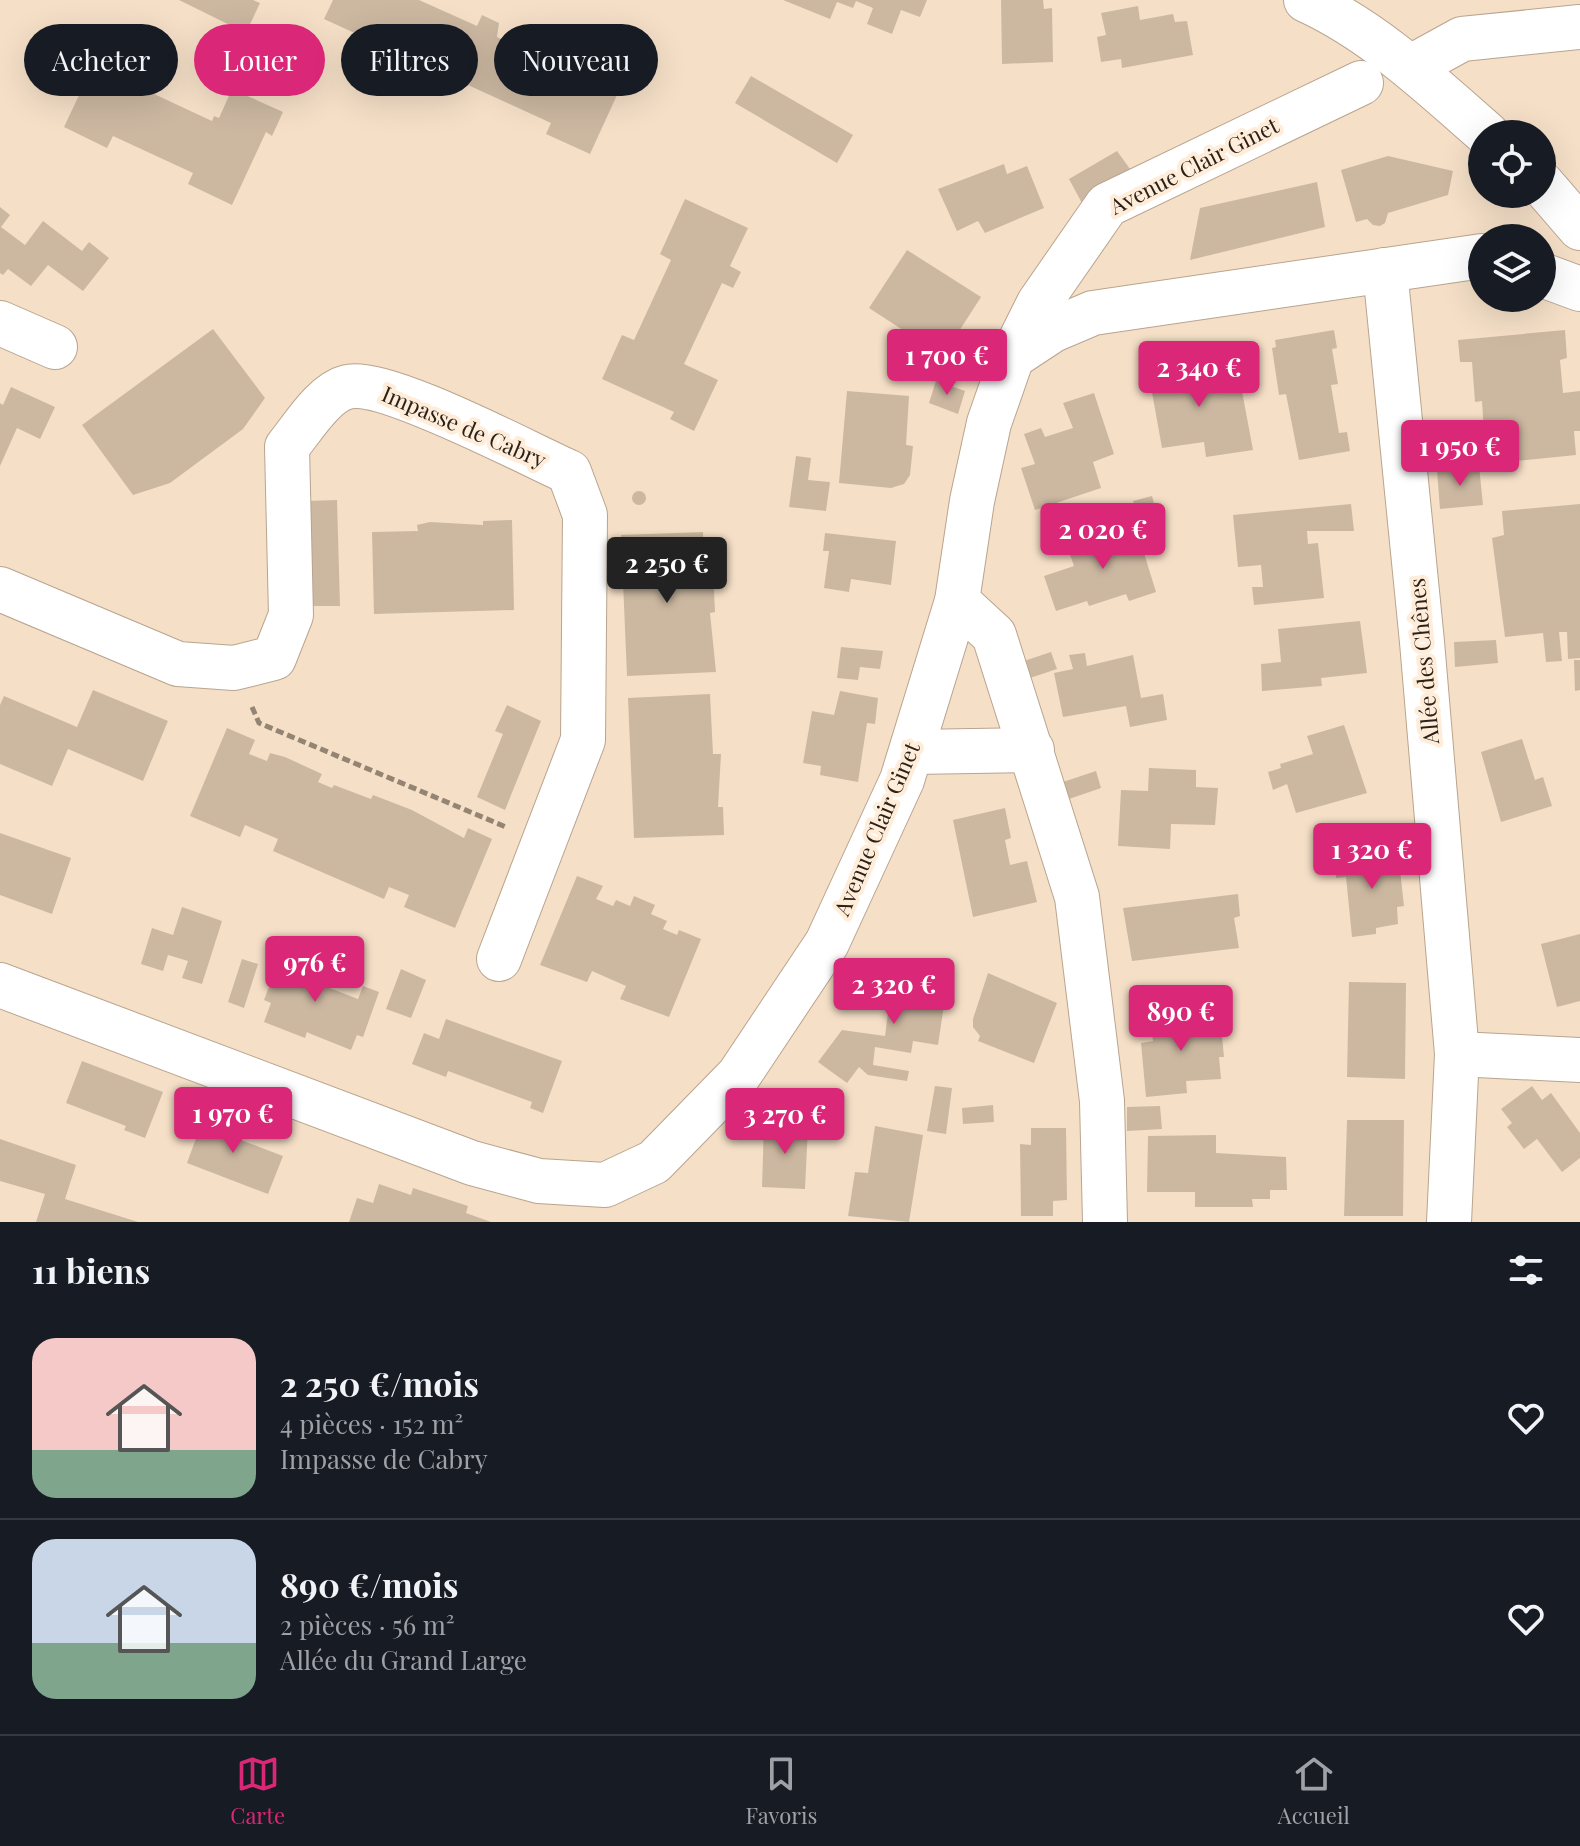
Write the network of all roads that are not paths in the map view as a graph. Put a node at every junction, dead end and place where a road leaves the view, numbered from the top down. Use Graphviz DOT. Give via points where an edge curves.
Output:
graph roads {
  1 [pos="1306,0"];
  2 [pos="1580,27"];
  3 [pos="1411,67"];
  4 [pos="1361,83"];
  5 [pos="1471,120"];
  6 [pos="1556,200"];
  7 [pos="1580,228"];
  8 [pos="1468,258"];
  9 [pos="1385,270"];
  10 [pos="1556,280"];
  11 [pos="1580,289"];
  12 [pos="0,323"];
  13 [pos="55,347"];
  14 [pos="1012,357"];
  15 [pos="0,589"];
  16 [pos="957,601"];
  17 [pos="1032,750"];
  18 [pos="913,752"];
  19 [pos="499,959"];
  20 [pos="0,985"];
  21 [pos="1457,1054"];
  22 [pos="1580,1060"];
  23 [pos="1105,1222"];
  24 [pos="1449,1222"];
  1 -- 3 [label="street"];
  2 -- 3 [label="street" via="1462,39"];
  3 -- 5 [label="street"];
  4 -- 14 [label="street, Avenue Clair Ginet" via="1107,205 1039,303"];
  6 -- 7 [label="street"];
  8 -- 9 [label="street"];
  9 -- 14 [label="street" via="1093,313 1053,330"];
  9 -- 21 [label="street, Allée des Chênes"];
  10 -- 11 [label="street"];
  12 -- 13 [label="street"];
  14 -- 16 [label="street, Avenue Clair Ginet" via="989,423"];
  15 -- 19 [label="street, Impasse de Cabry" via="178,664 234,668 274,658 291,615 287,447 324,402 347,387 385,389 569,472 585,515 583,740"];
  16 -- 17 [label="street" via="994,635"];
  16 -- 18 [label="street, Avenue Clair Ginet"];
  17 -- 18 [label="street"];
  17 -- 23 [label="street" via="1077,897 1102,1101"];
  18 -- 20 [label="street, Avenue Clair Ginet" via="827,943 739,1075 654,1162 605,1185 539,1181 472,1163"];
  21 -- 22 [label="street"];
  21 -- 24 [label="street, Allée des Chênes"];
}
